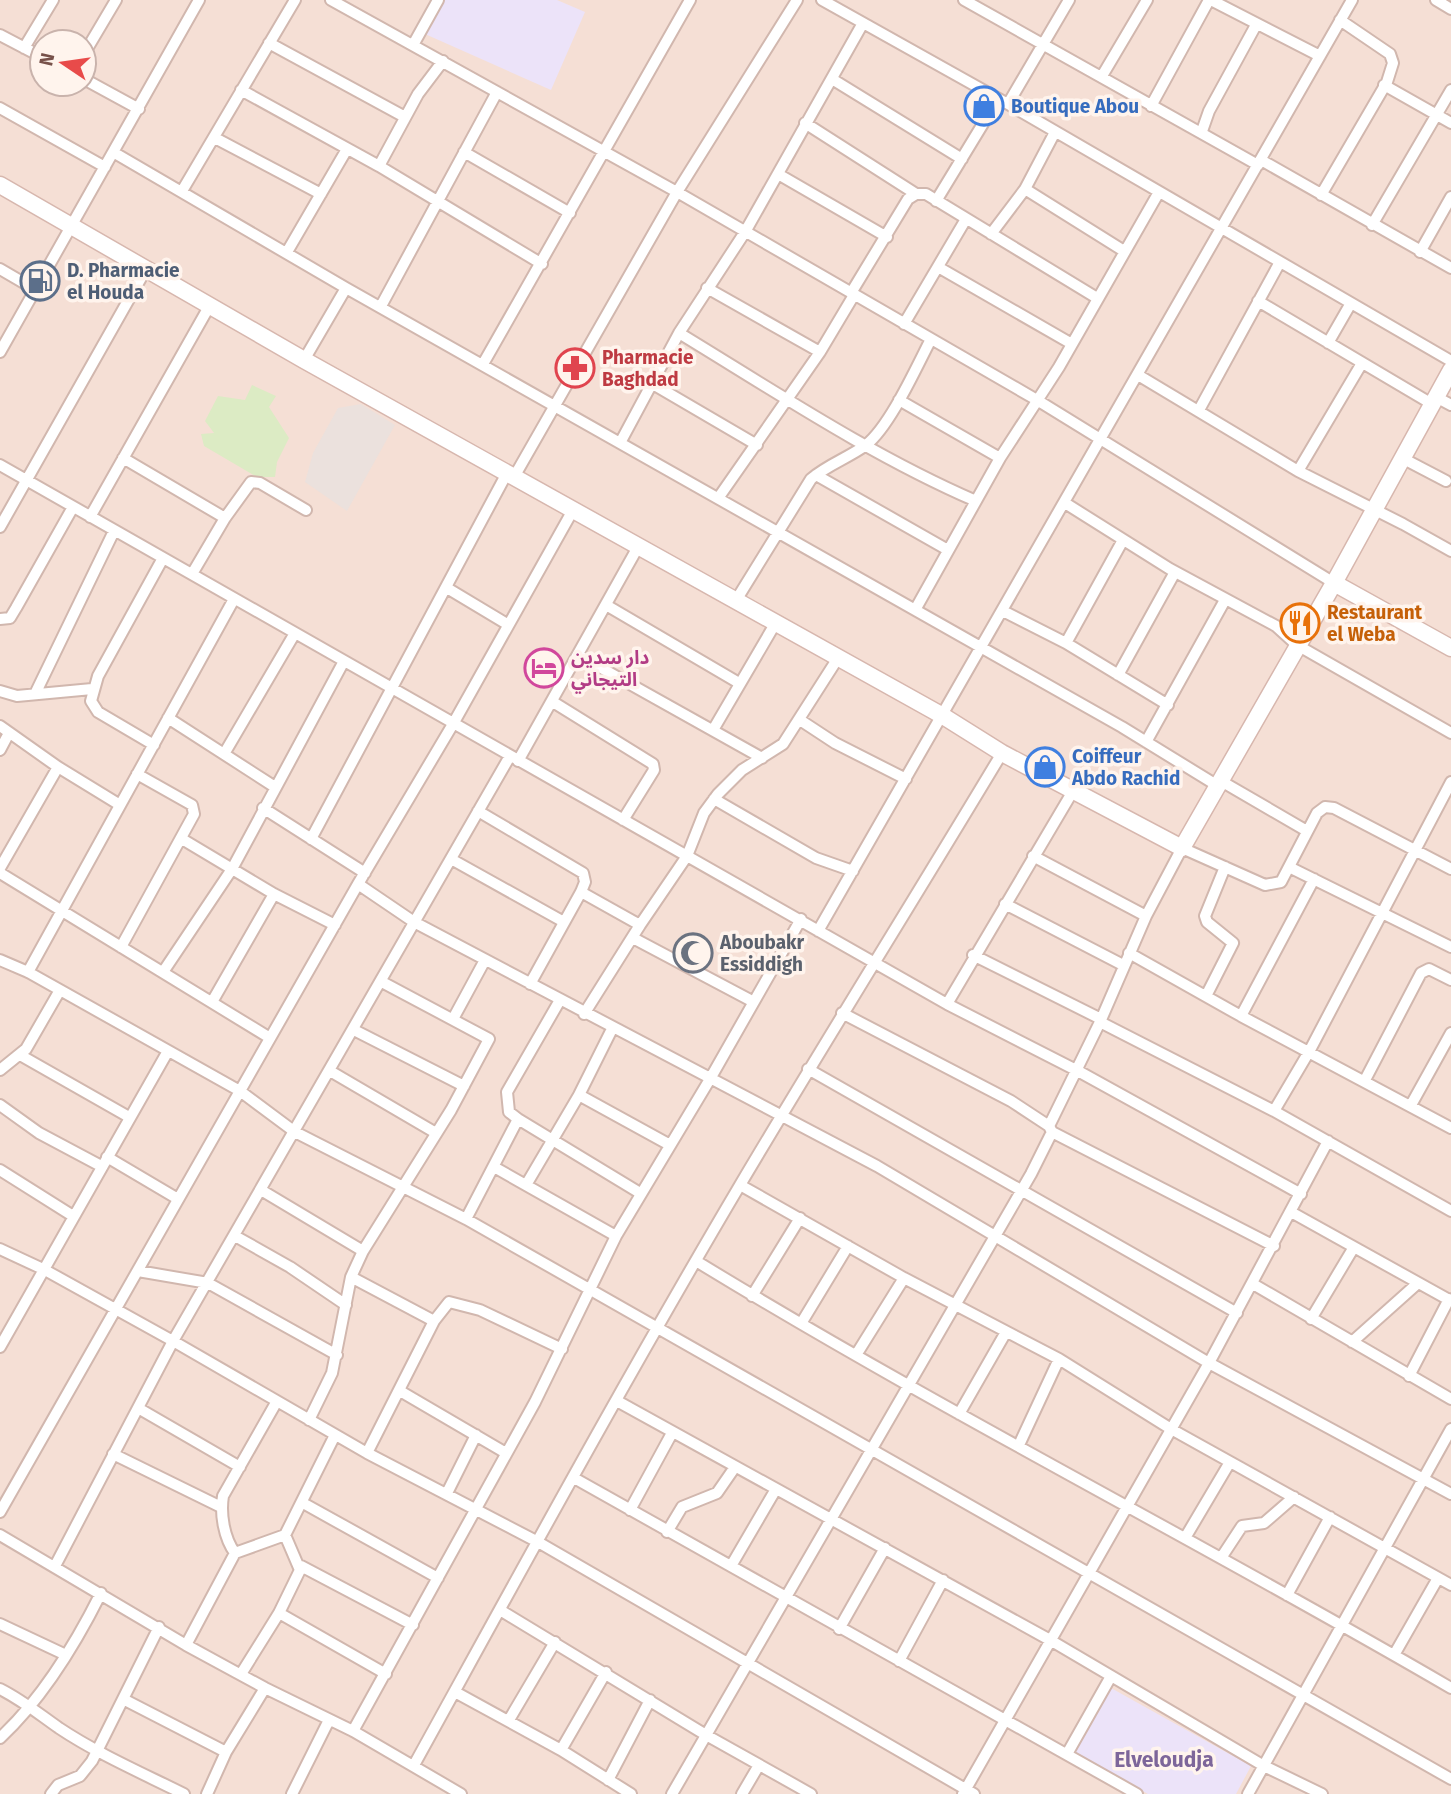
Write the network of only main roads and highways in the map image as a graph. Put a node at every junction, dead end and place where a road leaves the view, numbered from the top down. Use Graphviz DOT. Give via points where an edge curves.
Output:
graph roads {
  1 [pos="0,185"];
  2 [pos="1451,370"];
  3 [pos="1334,583"];
  4 [pos="1451,648"];
  1 -- 3 [label="main road" via="1002,753 1182,848"];
  2 -- 3 [label="main road"];
  3 -- 4 [label="main road"];
}
